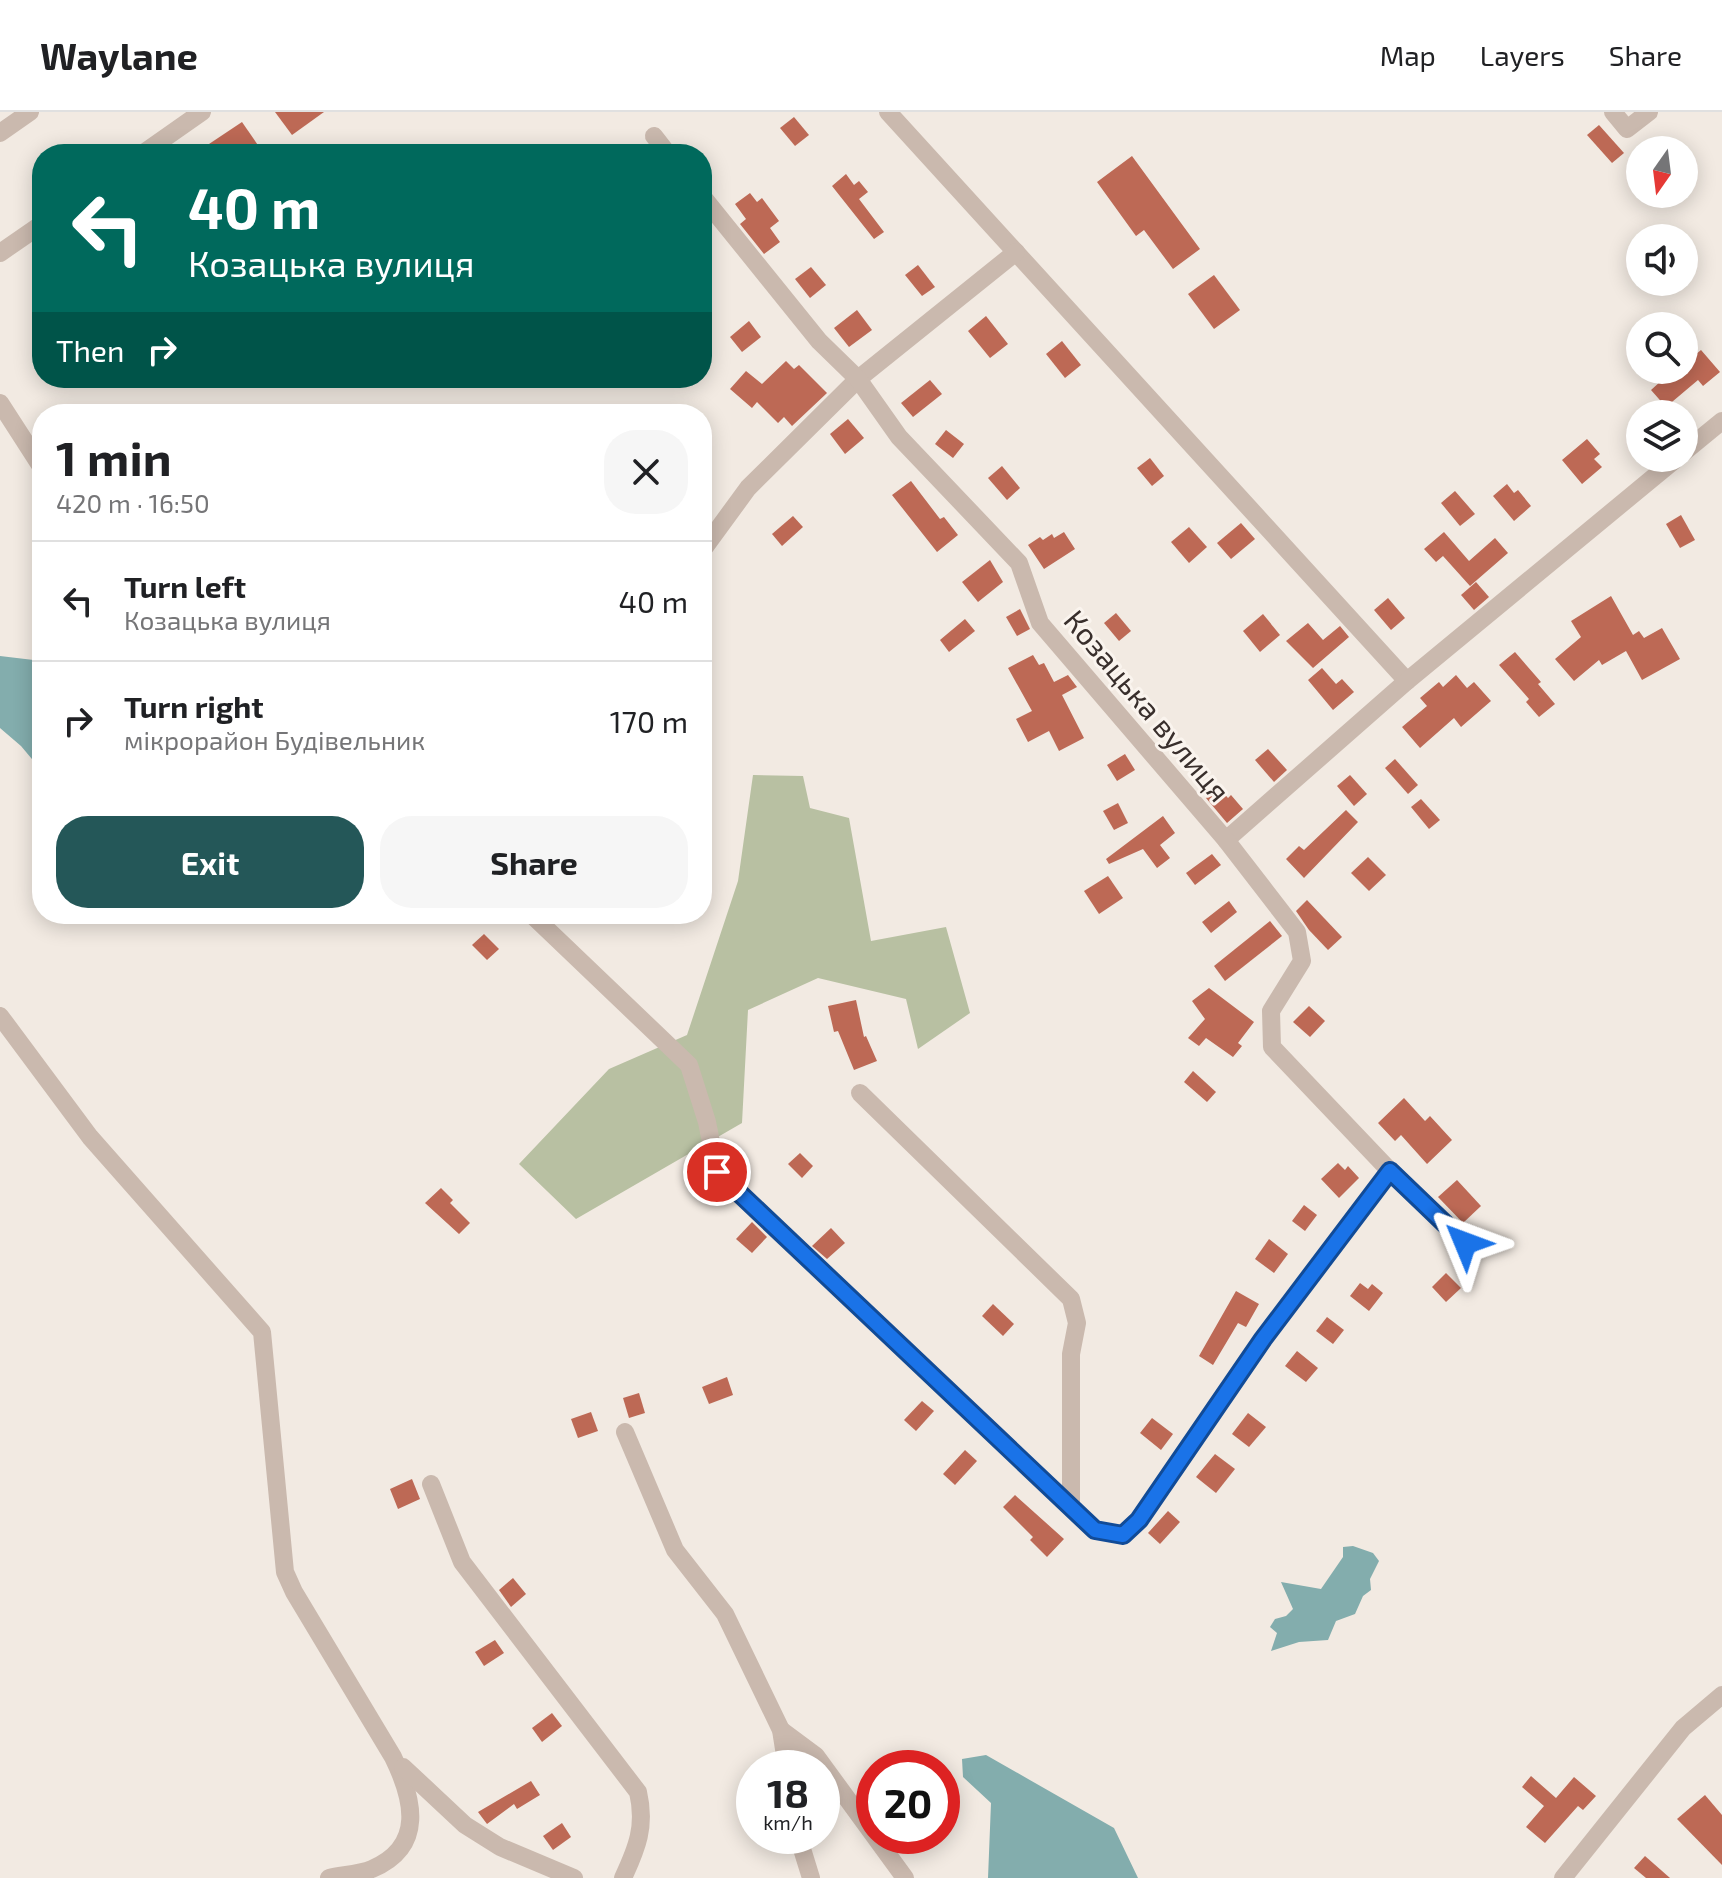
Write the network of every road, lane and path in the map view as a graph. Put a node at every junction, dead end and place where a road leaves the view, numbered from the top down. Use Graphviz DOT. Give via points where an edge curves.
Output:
graph roads {
  1 [pos="30,112"];
  2 [pos="202,112"];
  3 [pos="888,112"];
  4 [pos="1613,112"];
  5 [pos="1649,112"];
  6 [pos="0,133"];
  7 [pos="654,136"];
  8 [pos="156,144"];
  9 [pos="660,144"];
  10 [pos="712,208"];
  11 [pos="32,231"];
  12 [pos="1016,252"];
  13 [pos="0,253"];
  14 [pos="858,379"];
  15 [pos="0,403"];
  16 [pos="1722,421"];
  17 [pos="1698,441"];
  18 [pos="32,453"];
  19 [pos="1660,472"];
  20 [pos="712,537"];
  21 [pos="1407,681"];
  22 [pos="1226,840"];
  23 [pos="541,924"];
  24 [pos="0,1016"];
  25 [pos="860,1093"];
  26 [pos="1390,1171"];
  27 [pos="1465,1243"];
  28 [pos="625,1432"];
  29 [pos="431,1484"];
  30 [pos="1071,1507"];
  31 [pos="1722,1695"];
  32 [pos="781,1730"];
  33 [pos="784,1750"];
  34 [pos="393,1757"];
  35 [pos="804,1854"];
  36 [pos="329,1878"];
  37 [pos="574,1878"];
  38 [pos="623,1878"];
  39 [pos="811,1878"];
  40 [pos="905,1878"];
  41 [pos="1563,1878"];
  1 -- 6 [label="street"];
  2 -- 8 [label="street"];
  3 -- 12 [label="street"];
  4 -- 5 [label="street" via="1627,129"];
  7 -- 9 [label="street"];
  10 -- 14 [label="street, Козацька вулиця" via="819,341"];
  11 -- 13 [label="street"];
  12 -- 14 [label="street"];
  12 -- 21 [label="street"];
  14 -- 20 [label="street" via="748,488"];
  14 -- 22 [label="street, Козацька вулиця" via="899,437 1019,563 1040,623"];
  15 -- 18 [label="street"];
  16 -- 17 [label="street"];
  19 -- 21 [label="street, Козацька вулиця"];
  21 -- 22 [label="street, Козацька вулиця"];
  22 -- 26 [label="street, Козацька вулиця" via="1297,932 1302,961 1271,1011 1272,1047"];
  23 -- 30 [label="street" via="689,1065 717,1172"];
  24 -- 34 [label="street" via="90,1137 262,1332 285,1572"];
  25 -- 30 [label="street" via="1071,1299 1077,1323 1071,1354"];
  26 -- 27 [label="street, Козацька вулиця"];
  26 -- 30 [label="street" via="1263,1339 1139,1520 1123,1535 1095,1530"];
  28 -- 32 [label="street" via="675,1550 725,1614"];
  29 -- 38 [label="street" via="462,1562 638,1792 638,1846"];
  31 -- 41 [label="street" via="1683,1728"];
  32 -- 33 [label="street"];
  32 -- 40 [label="street" via="816,1756"];
  34 -- 36 [label="street" via="407,1784 410,1832 397,1852 372,1869"];
  34 -- 37 [label="street" via="465,1825 500,1847"];
  35 -- 39 [label="street"];
}
